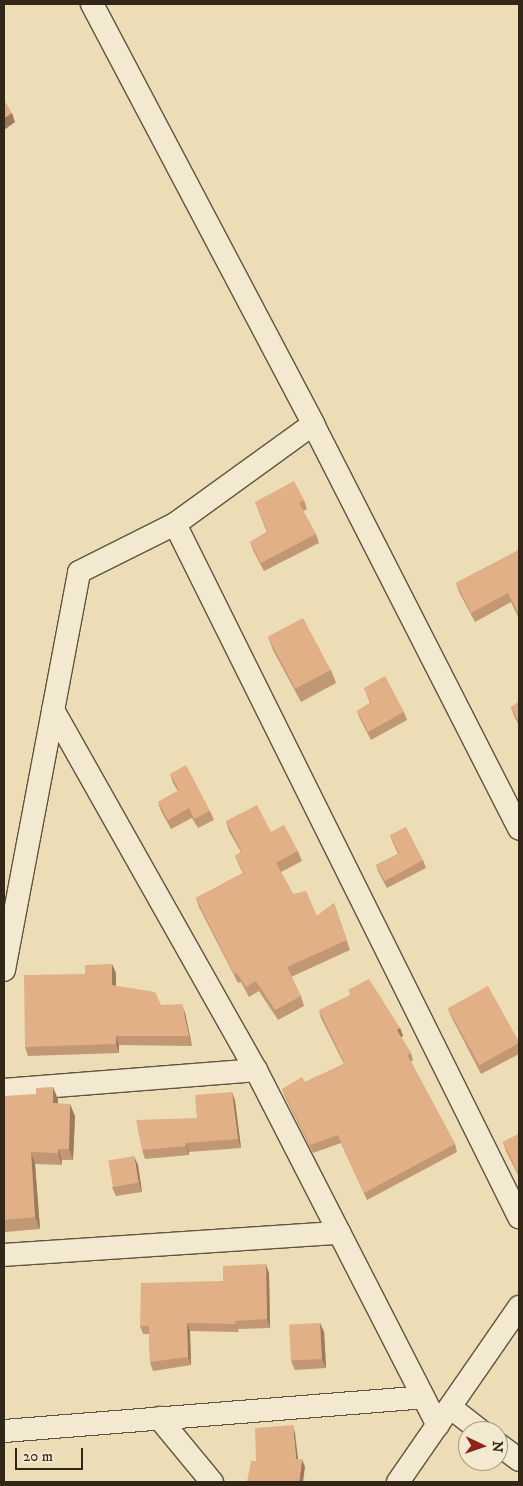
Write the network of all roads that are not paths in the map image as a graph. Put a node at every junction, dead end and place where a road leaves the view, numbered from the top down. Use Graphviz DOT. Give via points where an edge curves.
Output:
graph roads {
  1 [pos="92,4"];
  2 [pos="312,424"];
  3 [pos="175,524"];
  4 [pos="53,710"];
  5 [pos="519,828"];
  6 [pos="4,970"];
  7 [pos="256,1070"];
  8 [pos="4,1090"];
  9 [pos="519,1216"];
  10 [pos="339,1233"];
  11 [pos="4,1255"];
  12 [pos="519,1307"];
  13 [pos="423,1396"];
  14 [pos="444,1416"];
  15 [pos="159,1418"];
  16 [pos="458,1422"];
  17 [pos="4,1431"];
  18 [pos="508,1452"];
  19 [pos="519,1460"];
  20 [pos="212,1482"];
  21 [pos="398,1482"];
  1 -- 2 [label="street"];
  2 -- 3 [label="street"];
  2 -- 5 [label="street"];
  3 -- 4 [label="street" via="79,572"];
  3 -- 9 [label="street"];
  4 -- 6 [label="street"];
  4 -- 7 [label="street"];
  7 -- 8 [label="street"];
  7 -- 10 [label="street"];
  10 -- 11 [label="street"];
  10 -- 13 [label="street"];
  12 -- 14 [label="street"];
  13 -- 14 [label="street"];
  13 -- 15 [label="street"];
  14 -- 16 [label="street"];
  14 -- 21 [label="street"];
  15 -- 17 [label="street"];
  15 -- 20 [label="street"];
  18 -- 19 [label="street"];
}
